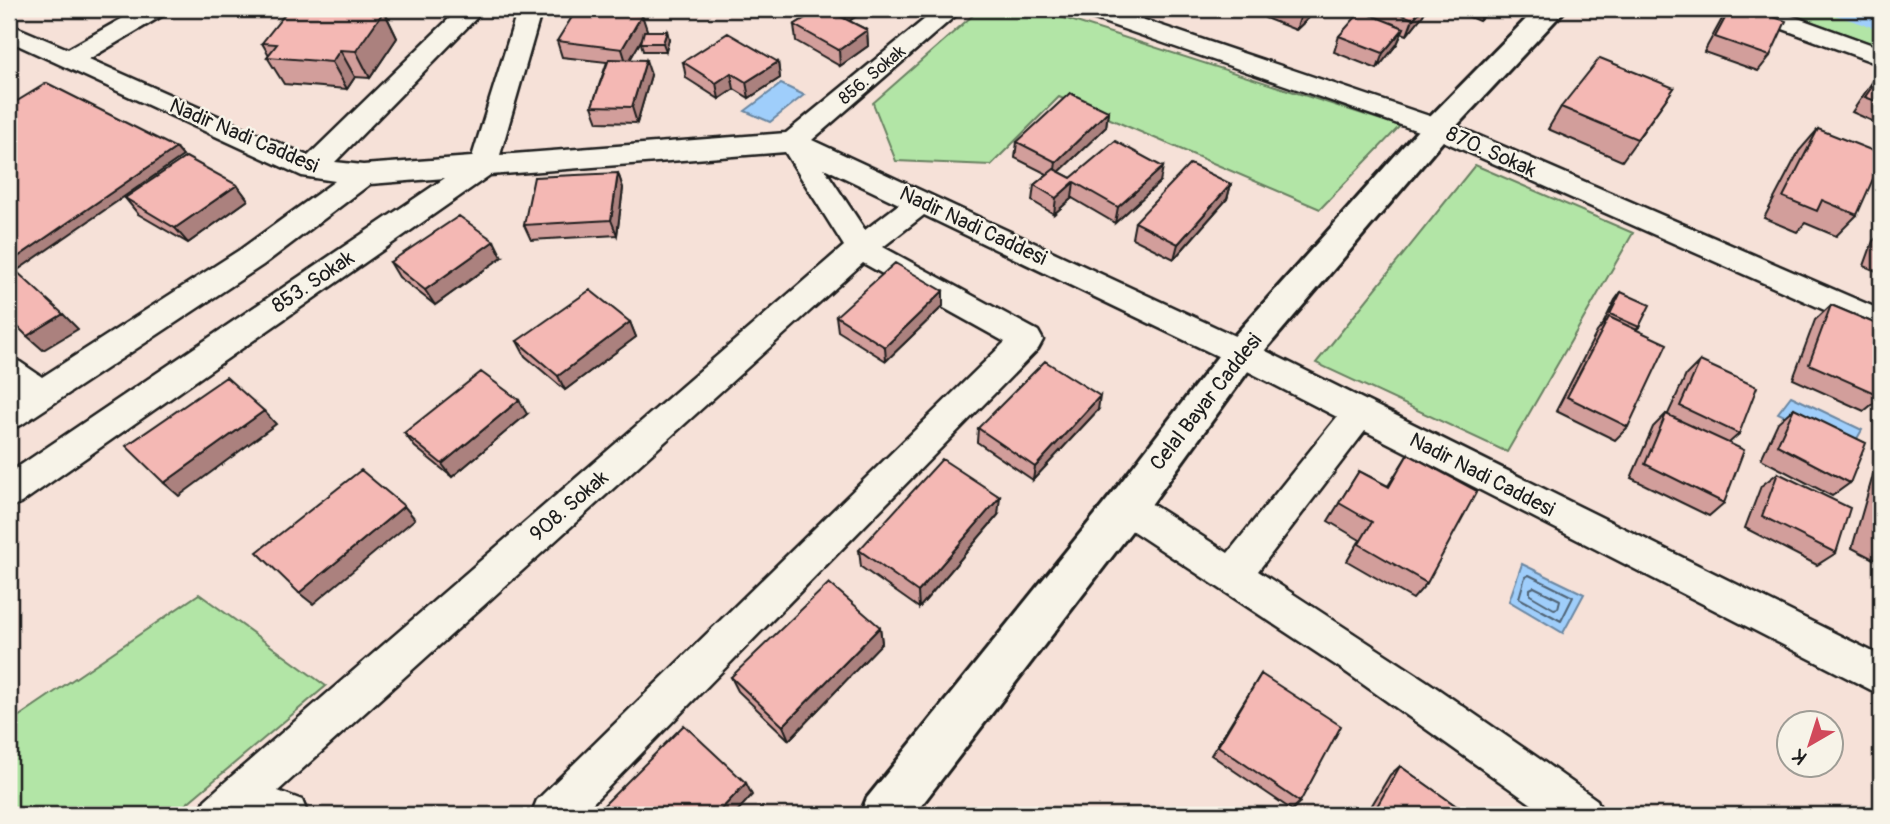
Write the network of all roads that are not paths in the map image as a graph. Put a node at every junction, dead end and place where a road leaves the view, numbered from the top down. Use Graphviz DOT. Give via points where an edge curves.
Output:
graph roads {
  1 [pos="156,9"];
  2 [pos="472,9"];
  3 [pos="530,9"];
  4 [pos="951,9"];
  5 [pos="1089,9"];
  6 [pos="1552,9"];
  7 [pos="1751,9"];
  8 [pos="9,32"];
  9 [pos="1881,57"];
  10 [pos="70,59"];
  11 [pos="1437,128"];
  12 [pos="793,142"];
  13 [pos="483,166"];
  14 [pos="312,169"];
  15 [pos="363,175"];
  16 [pos="923,201"];
  17 [pos="861,248"];
  18 [pos="1881,323"];
  19 [pos="1241,353"];
  20 [pos="9,371"];
  21 [pos="41,393"];
  22 [pos="1360,413"];
  23 [pos="9,415"];
  24 [pos="9,492"];
  25 [pos="1126,507"];
  26 [pos="1233,575"];
  27 [pos="1881,676"];
  28 [pos="230,806"];
  29 [pos="287,815"];
  30 [pos="552,815"];
  31 [pos="884,815"];
  32 [pos="1582,815"];
  1 -- 10 [label="street"];
  2 -- 14 [label="street"];
  3 -- 13 [label="street"];
  4 -- 12 [label="street, 856. Sokak"];
  5 -- 11 [label="street, 870. Sokak"];
  6 -- 11 [label="street, Celal Bayar Caddesi"];
  7 -- 9 [label="street"];
  8 -- 10 [label="street, Nadir Nadi Caddesi"];
  10 -- 14 [label="street, Nadir Nadi Caddesi"];
  11 -- 18 [label="street, 870. Sokak"];
  11 -- 19 [label="street, Celal Bayar Caddesi"];
  12 -- 13 [label="street, Nadir Nadi Caddesi"];
  12 -- 16 [label="street, Nadir Nadi Caddesi"];
  12 -- 17 [label="street"];
  13 -- 15 [label="street, Nadir Nadi Caddesi"];
  13 -- 24 [label="street, 853. Sokak"];
  14 -- 15 [label="street, Nadir Nadi Caddesi"];
  15 -- 21 [label="street" via="252,257"];
  16 -- 17 [label="street, 908. Sokak"];
  16 -- 19 [label="street, Nadir Nadi Caddesi"];
  17 -- 28 [label="street, 908. Sokak"];
  17 -- 30 [label="street" via="1027,340"];
  19 -- 22 [label="street, Nadir Nadi Caddesi"];
  19 -- 25 [label="street, Celal Bayar Caddesi"];
  20 -- 21 [label="street"];
  21 -- 23 [label="street"];
  22 -- 26 [label="street"];
  22 -- 27 [label="street, Nadir Nadi Caddesi"];
  25 -- 26 [label="street"];
  25 -- 31 [label="street, Celal Bayar Caddesi"];
  26 -- 32 [label="street" via="1336,641"];
  28 -- 29 [label="street"];
}
